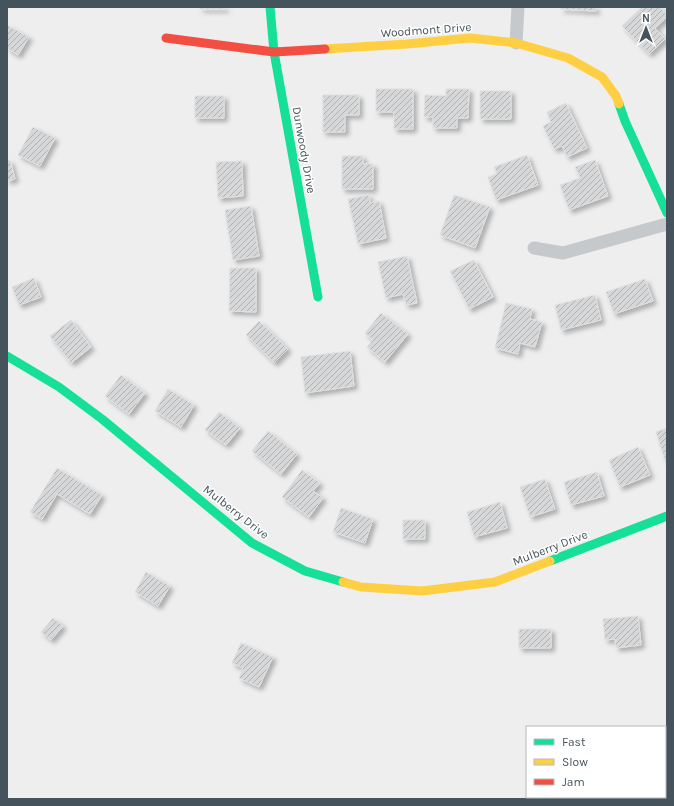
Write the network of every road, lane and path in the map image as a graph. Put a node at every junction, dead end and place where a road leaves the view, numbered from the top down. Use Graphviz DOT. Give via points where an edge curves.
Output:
graph roads {
  1 [pos="270,7"];
  2 [pos="518,7"];
  3 [pos="166,38"];
  4 [pos="516,43"];
  5 [pos="274,52"];
  6 [pos="667,212"];
  7 [pos="667,224"];
  8 [pos="534,248"];
  9 [pos="318,296"];
  10 [pos="7,356"];
  11 [pos="667,516"];
  1 -- 5 [label="street, Dunwoody Drive"];
  2 -- 4 [label="street"];
  3 -- 5 [label="street, Woodmont Drive"];
  4 -- 5 [label="street, Woodmont Drive" via="470,38"];
  4 -- 6 [label="street, Woodmont Drive" via="568,58 602,77 616,96"];
  5 -- 9 [label="street, Dunwoody Drive"];
  7 -- 8 [label="street" via="563,253"];
  10 -- 11 [label="street, Mulberry Drive" via="59,387 102,419 252,543 305,571 361,587 422,591 495,582"];
}
